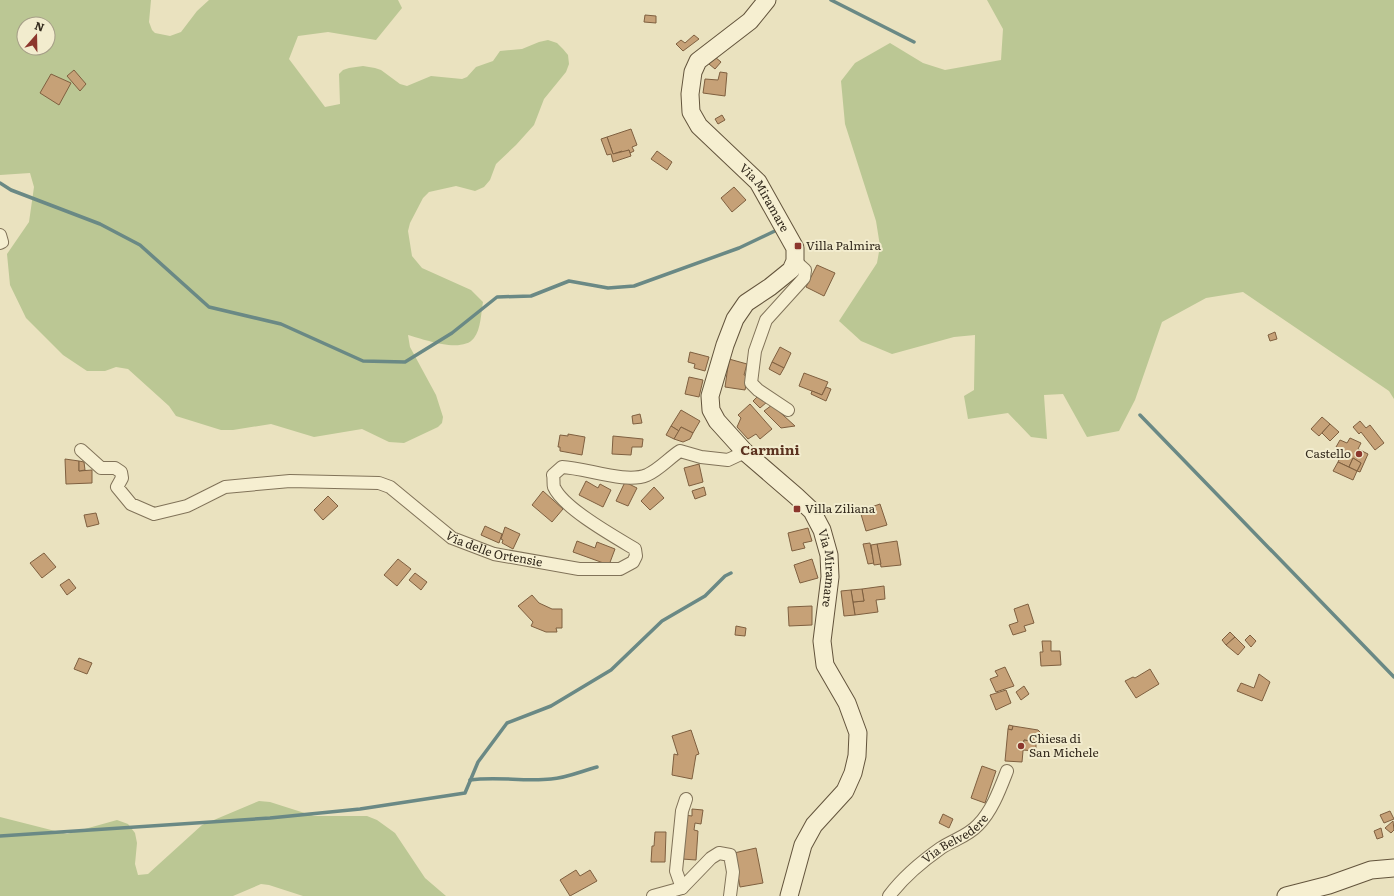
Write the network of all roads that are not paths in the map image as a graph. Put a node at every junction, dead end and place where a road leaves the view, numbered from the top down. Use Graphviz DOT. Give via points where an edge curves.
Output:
graph roads {
  1 [pos="768,0"];
  2 [pos="0,235"];
  3 [pos="0,243"];
  4 [pos="795,261"];
  5 [pos="788,410"];
  6 [pos="81,450"];
  7 [pos="745,452"];
  8 [pos="1007,771"];
  9 [pos="686,799"];
  10 [pos="1394,868"];
  11 [pos="682,888"];
  12 [pos="653,896"];
  13 [pos="730,896"];
  14 [pos="789,896"];
  15 [pos="889,896"];
  16 [pos="1286,896"];
  1 -- 4 [label="street, Via Miramare" via="750,20 698,61 693,72 691,112 699,126 758,182 795,248"];
  2 -- 3 [label="street"];
  4 -- 5 [label="street" via="805,270 804,278 766,320 755,351 751,383"];
  4 -- 7 [label="street, Via Miramare" via="786,275 746,303 735,319 710,396 711,410 717,421"];
  6 -- 7 [label="street, Via delle Ortensie" via="101,468 115,468 121,472 122,478 117,487 131,504 154,514 187,506 225,487 290,481 379,483 390,487 452,538 494,554 579,570 620,569 633,562 636,556 635,549 586,518 562,498 554,486 554,474 562,467 578,467 612,476 632,477 657,470 680,451 701,457 728,460"];
  7 -- 14 [label="street, Via Miramare" via="812,511 822,530 829,555 830,577 822,641 825,665 847,703 858,733 853,773 845,791 814,826 803,845"];
  8 -- 15 [label="street, Via Belvedere" via="1001,788 978,826 942,848 903,877"];
  9 -- 11 [label="street" via="682,811 676,871"];
  10 -- 16 [label="street" via="1371,870 1329,885"];
  11 -- 12 [label="street"];
  11 -- 13 [label="street" via="719,853 730,855 733,872"];
}
